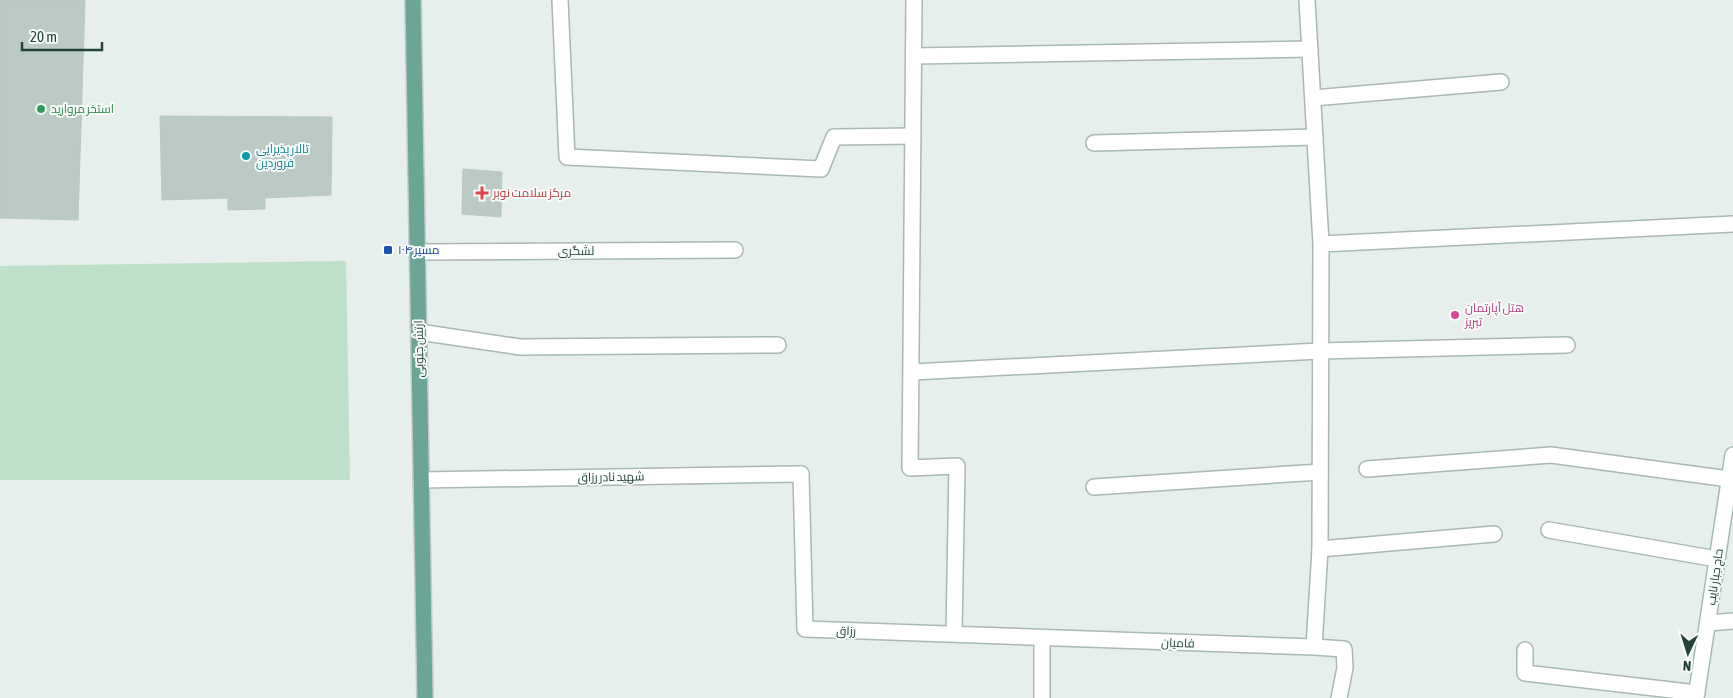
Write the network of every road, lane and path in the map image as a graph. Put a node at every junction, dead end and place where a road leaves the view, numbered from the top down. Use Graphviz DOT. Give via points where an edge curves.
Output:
graph roads {
  1 [pos="413,0"];
  2 [pos="560,0"];
  3 [pos="914,0"];
  4 [pos="1307,0"];
  5 [pos="1310,48"];
  6 [pos="914,56"];
  7 [pos="1500,82"];
  8 [pos="1312,98"];
  9 [pos="913,136"];
  10 [pos="1315,137"];
  11 [pos="1094,143"];
  12 [pos="1733,224"];
  13 [pos="1321,244"];
  14 [pos="735,250"];
  15 [pos="417,252"];
  16 [pos="419,332"];
  17 [pos="778,345"];
  18 [pos="1567,345"];
  19 [pos="1320,351"];
  20 [pos="912,372"];
  21 [pos="1733,455"];
  22 [pos="1367,468"];
  23 [pos="1320,472"];
  24 [pos="800,474"];
  25 [pos="1729,479"];
  26 [pos="421,480"];
  27 [pos="1094,487"];
  28 [pos="1548,530"];
  29 [pos="1494,534"];
  30 [pos="1320,549"];
  31 [pos="1717,559"];
  32 [pos="1733,621"];
  33 [pos="1708,623"];
  34 [pos="954,634"];
  35 [pos="1042,638"];
  36 [pos="1314,648"];
  37 [pos="1524,650"];
  38 [pos="1696,695"];
  39 [pos="425,698"];
  40 [pos="1042,698"];
  41 [pos="1339,698"];
  1 -- 15 [label="main road, ارتش جنوبی"];
  2 -- 9 [label="street" via="567,157 821,169 834,137"];
  3 -- 6 [label="street"];
  4 -- 5 [label="street"];
  5 -- 6 [label="street"];
  5 -- 8 [label="street"];
  6 -- 9 [label="street"];
  7 -- 8 [label="street"];
  8 -- 10 [label="street"];
  9 -- 20 [label="street"];
  10 -- 11 [label="street"];
  10 -- 13 [label="street"];
  12 -- 13 [label="street"];
  13 -- 19 [label="street"];
  14 -- 15 [label="street, لشگری"];
  15 -- 16 [label="main road, ارتش جنوبی"];
  16 -- 17 [label="street" via="520,347"];
  16 -- 26 [label="main road, ارتش جنوبی"];
  18 -- 19 [label="street"];
  19 -- 20 [label="street"];
  19 -- 23 [label="street"];
  20 -- 34 [label="street" via="910,468 957,466"];
  21 -- 25 [label="street, حاج جبار نایب"];
  22 -- 25 [label="street" via="1550,455"];
  23 -- 27 [label="street"];
  23 -- 30 [label="street"];
  24 -- 26 [label="street, شهید نادر رزاق"];
  24 -- 34 [label="street, رزاق" via="804,629"];
  25 -- 31 [label="street, حاج جبار نایب"];
  26 -- 39 [label="main road, ارتش جنوبی"];
  28 -- 31 [label="street"];
  29 -- 30 [label="street"];
  30 -- 36 [label="street"];
  31 -- 33 [label="street, حاج جبار نایب"];
  32 -- 33 [label="street"];
  33 -- 38 [label="street, حاج جبار نایب"];
  34 -- 35 [label="street, رزاق"];
  35 -- 36 [label="street, فامیان"];
  35 -- 40 [label="street"];
  36 -- 41 [label="street, فامیان" via="1344,649 1345,668"];
  37 -- 38 [label="street" via="1525,672"];
}
